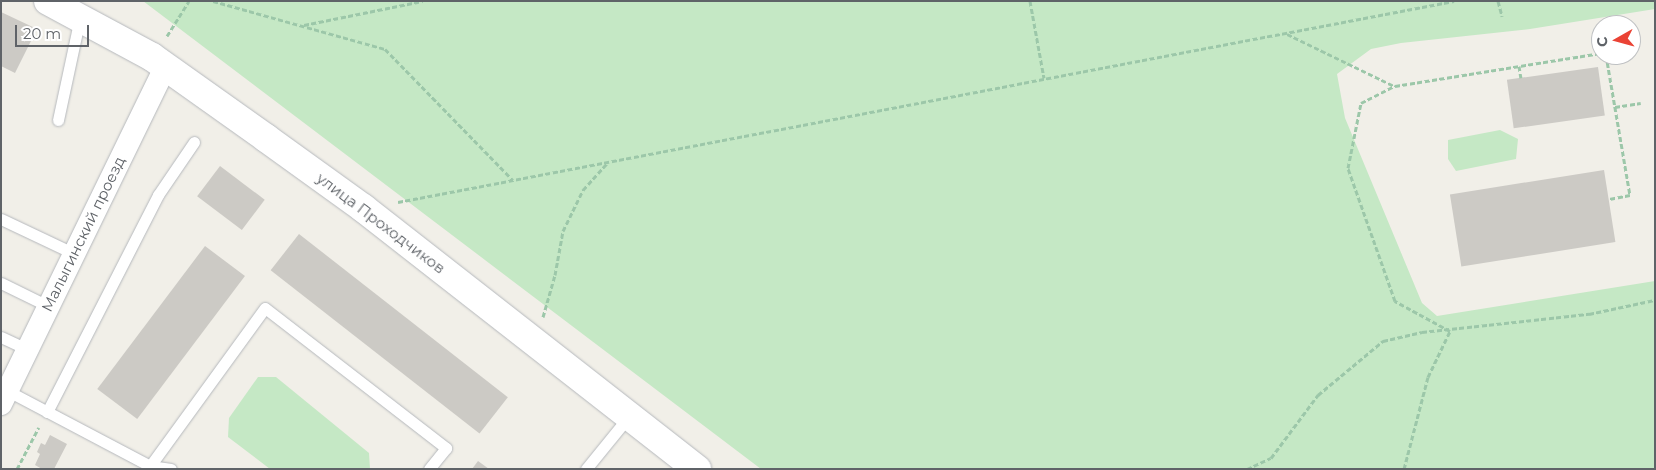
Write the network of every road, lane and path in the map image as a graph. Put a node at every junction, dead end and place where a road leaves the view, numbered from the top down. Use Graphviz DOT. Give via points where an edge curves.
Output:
graph roads {
  1 [pos="48,1"];
  2 [pos="189,1"];
  3 [pos="213,1"];
  4 [pos="423,1"];
  5 [pos="1030,1"];
  6 [pos="1454,1"];
  7 [pos="1498,1"];
  8 [pos="1502,16"];
  9 [pos="80,17"];
  10 [pos="303,25"];
  11 [pos="1287,34"];
  12 [pos="1591,55"];
  13 [pos="159,61"];
  14 [pos="1608,65"];
  15 [pos="1519,66"];
  16 [pos="1044,78"];
  17 [pos="1521,78"];
  18 [pos="1394,86"];
  19 [pos="1641,103"];
  20 [pos="1615,107"];
  21 [pos="58,120"];
  22 [pos="194,142"];
  23 [pos="608,162"];
  24 [pos="514,180"];
  25 [pos="1608,199"];
  26 [pos="363,208"];
  27 [pos="1,219"];
  28 [pos="73,253"];
  29 [pos="1,284"];
  30 [pos="1655,300"];
  31 [pos="48,306"];
  32 [pos="1450,330"];
  33 [pos="1,337"];
  34 [pos="536,342"];
  35 [pos="27,349"];
  36 [pos="4,397"];
  37 [pos="47,412"];
  38 [pos="629,416"];
  39 [pos="150,466"];
  40 [pos="695,468"];
  41 [pos="17,469"];
  42 [pos="172,469"];
  43 [pos="429,469"];
  44 [pos="586,469"];
  45 [pos="1247,469"];
  46 [pos="1404,469"];
  1 -- 9 [label="street, улица Проходчиков"];
  2 -- 13 [label="path"];
  3 -- 10 [label="path"];
  4 -- 10 [label="path"];
  5 -- 16 [label="path"];
  6 -- 11 [label="path"];
  7 -- 8 [label="path"];
  9 -- 13 [label="street, улица Проходчиков"];
  9 -- 21 [label="lane"];
  10 -- 24 [label="path" via="385,49"];
  11 -- 16 [label="path"];
  11 -- 18 [label="path"];
  12 -- 15 [label="path"];
  13 -- 26 [label="street, улица Проходчиков"];
  13 -- 28 [label="street, Малыгинский проезд"];
  14 -- 20 [label="path"];
  15 -- 17 [label="path"];
  15 -- 18 [label="path"];
  16 -- 23 [label="path"];
  18 -- 32 [label="path" via="1361,104 1348,168 1395,302"];
  19 -- 20 [label="path"];
  20 -- 25 [label="path" via="1630,195"];
  22 -- 37 [label="lane" via="158,195"];
  23 -- 24 [label="path"];
  23 -- 34 [label="path" via="583,190 563,231 556,275"];
  24 -- 26 [label="path"];
  26 -- 34 [label="street, улица Проходчиков"];
  27 -- 28 [label="lane"];
  28 -- 31 [label="street, Малыгинский проезд"];
  29 -- 31 [label="lane"];
  30 -- 32 [label="path" via="1589,314"];
  31 -- 35 [label="street, Малыгинский проезд"];
  32 -- 45 [label="path" via="1422,332 1384,342 1318,395 1271,458"];
  32 -- 46 [label="path" via="1428,376"];
  33 -- 35 [label="lane"];
  34 -- 38 [label="street, улица Проходчиков"];
  35 -- 36 [label="street, Малыгинский проезд"];
  36 -- 37 [label="lane"];
  37 -- 39 [label="lane"];
  37 -- 41 [label="path"];
  38 -- 40 [label="street, улица Проходчиков"];
  38 -- 44 [label="lane"];
  39 -- 42 [label="lane"];
  39 -- 43 [label="lane" via="265,308 446,448"];
}
